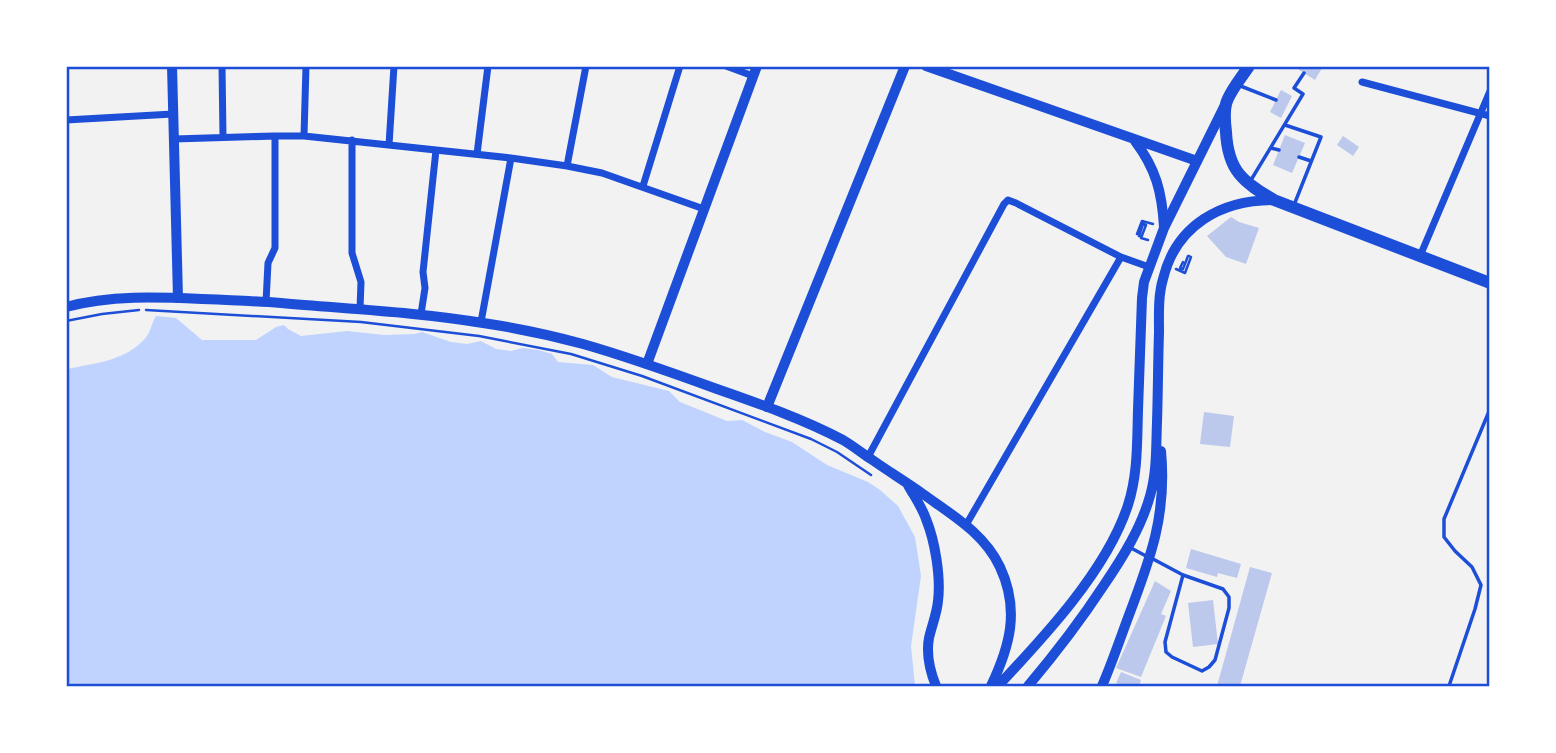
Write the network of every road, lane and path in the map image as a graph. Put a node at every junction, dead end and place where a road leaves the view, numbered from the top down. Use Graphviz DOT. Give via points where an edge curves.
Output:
graph roads {
  1 [pos="172,66"];
  2 [pos="222,66"];
  3 [pos="306,66"];
  4 [pos="394,66"];
  5 [pos="488,66"];
  6 [pos="586,66"];
  7 [pos="680,66"];
  8 [pos="726,66"];
  9 [pos="905,66"];
  10 [pos="926,66"];
  11 [pos="1249,66"];
  12 [pos="755,71"];
  13 [pos="1304,73"];
  14 [pos="1362,82"];
  15 [pos="1236,85"];
  16 [pos="1489,91"];
  17 [pos="1276,100"];
  18 [pos="1226,104"];
  19 [pos="1287,106"];
  20 [pos="1294,110"];
  21 [pos="173,114"];
  22 [pos="1480,115"];
  23 [pos="1489,117"];
  24 [pos="66,120"];
  25 [pos="1285,125"];
  26 [pos="275,136"];
  27 [pos="304,136"];
  28 [pos="223,137"];
  29 [pos="174,139"];
  30 [pos="1135,140"];
  31 [pos="352,141"];
  32 [pos="389,145"];
  33 [pos="1271,148"];
  34 [pos="436,150"];
  35 [pos="1279,150"];
  36 [pos="477,154"];
  37 [pos="1299,157"];
  38 [pos="511,158"];
  39 [pos="1197,161"];
  40 [pos="1311,161"];
  41 [pos="567,166"];
  42 [pos="1248,185"];
  43 [pos="643,186"];
  44 [pos="1274,200"];
  45 [pos="1293,207"];
  46 [pos="704,209"];
  47 [pos="1164,228"];
  48 [pos="1141,237"];
  49 [pos="1185,254"];
  50 [pos="1420,256"];
  51 [pos="1121,257"];
  52 [pos="1167,266"];
  53 [pos="1149,267"];
  54 [pos="1489,283"];
  55 [pos="178,298"];
  56 [pos="266,302"];
  57 [pos="66,307"];
  58 [pos="360,309"];
  59 [pos="421,314"];
  60 [pos="66,321"];
  61 [pos="481,322"];
  62 [pos="647,364"];
  63 [pos="768,407"];
  64 [pos="1489,409"];
  65 [pos="1157,427"];
  66 [pos="868,457"];
  67 [pos="874,476"];
  68 [pos="907,482"];
  69 [pos="966,525"];
  70 [pos="1129,547"];
  71 [pos="1150,558"];
  72 [pos="1183,575"];
  73 [pos="936,687"];
  74 [pos="992,687"];
  75 [pos="999,687"];
  76 [pos="1028,687"];
  77 [pos="1102,687"];
  78 [pos="1449,687"];
  1 -- 21 [label="street"];
  2 -- 28 [label="street"];
  3 -- 27 [label="street"];
  4 -- 32 [label="street"];
  5 -- 36 [label="street"];
  6 -- 41 [label="street"];
  7 -- 43 [label="street"];
  8 -- 12 [label="street"];
  9 -- 63 [label="street"];
  10 -- 30 [label="street"];
  11 -- 15 [label="main road"];
  12 -- 46 [label="street"];
  13 -- 20 [label="lane" via="1294,88 1303,94"];
  14 -- 22 [label="street"];
  15 -- 17 [label="lane"];
  15 -- 18 [label="main road"];
  16 -- 22 [label="street"];
  18 -- 39 [label="main road"];
  18 -- 42 [label="main road" via="1229,155"];
  19 -- 20 [label="lane"];
  20 -- 25 [label="lane"];
  21 -- 24 [label="street"];
  21 -- 29 [label="street"];
  22 -- 23 [label="street"];
  22 -- 50 [label="street"];
  25 -- 33 [label="lane"];
  25 -- 40 [label="lane" via="1321,137"];
  26 -- 27 [label="street"];
  26 -- 28 [label="street"];
  26 -- 56 [label="street" via="275,248 268,263"];
  27 -- 31 [label="street"];
  28 -- 29 [label="street"];
  29 -- 55 [label="street"];
  30 -- 39 [label="street"];
  30 -- 47 [label="street" via="1160,190"];
  31 -- 32 [label="street"];
  31 -- 58 [label="street" via="352,253 361,282"];
  32 -- 34 [label="street"];
  33 -- 35 [label="lane"];
  33 -- 42 [label="lane"];
  34 -- 36 [label="street"];
  34 -- 59 [label="street"];
  36 -- 38 [label="street"];
  37 -- 40 [label="lane"];
  38 -- 41 [label="street"];
  38 -- 61 [label="street"];
  39 -- 47 [label="main road"];
  40 -- 45 [label="lane"];
  41 -- 43 [label="street"];
  42 -- 44 [label="main road"];
  43 -- 46 [label="street"];
  44 -- 45 [label="main road"];
  44 -- 52 [label="main road" via="1236,203 1218,210 1187,233"];
  45 -- 50 [label="main road"];
  46 -- 62 [label="street"];
  47 -- 48 [label="path" via="1142,221 1137,235 1146,225"];
  47 -- 53 [label="main road"];
  49 -- 52 [label="path" via="1180,268 1191,257 1185,273"];
  50 -- 54 [label="main road"];
  51 -- 53 [label="street"];
  51 -- 66 [label="street" via="1008,200"];
  51 -- 69 [label="street"];
  52 -- 65 [label="main road" via="1160,295"];
  53 -- 75 [label="main road" via="1142,298 1138,443 1129,503 1095,569"];
  55 -- 56 [label="main road"];
  55 -- 57 [label="main road"];
  56 -- 58 [label="main road"];
  58 -- 59 [label="main road"];
  59 -- 61 [label="main road"];
  60 -- 67 [label="path" via="143,310 361,322 479,336 571,354 642,376 811,439"];
  61 -- 62 [label="main road" via="560,338"];
  62 -- 63 [label="main road"];
  63 -- 66 [label="main road" via="836,437"];
  64 -- 78 [label="lane" via="1444,519 1444,537 1472,567 1481,585"];
  65 -- 70 [label="main road" via="1151,494"];
  65 -- 71 [label="main road" via="1163,485"];
  66 -- 68 [label="main road"];
  68 -- 69 [label="main road"];
  68 -- 73 [label="main road" via="926,519 936,564 938,599 928,640"];
  69 -- 74 [label="main road" via="991,551 1010,604 1009,642"];
  70 -- 71 [label="lane"];
  70 -- 76 [label="main road" via="1086,613"];
  71 -- 72 [label="lane"];
  71 -- 77 [label="main road"];
  72 -- 72 [label="lane" via="1223,589 1229,597 1214,660 1202,670 1166,652"];
}
